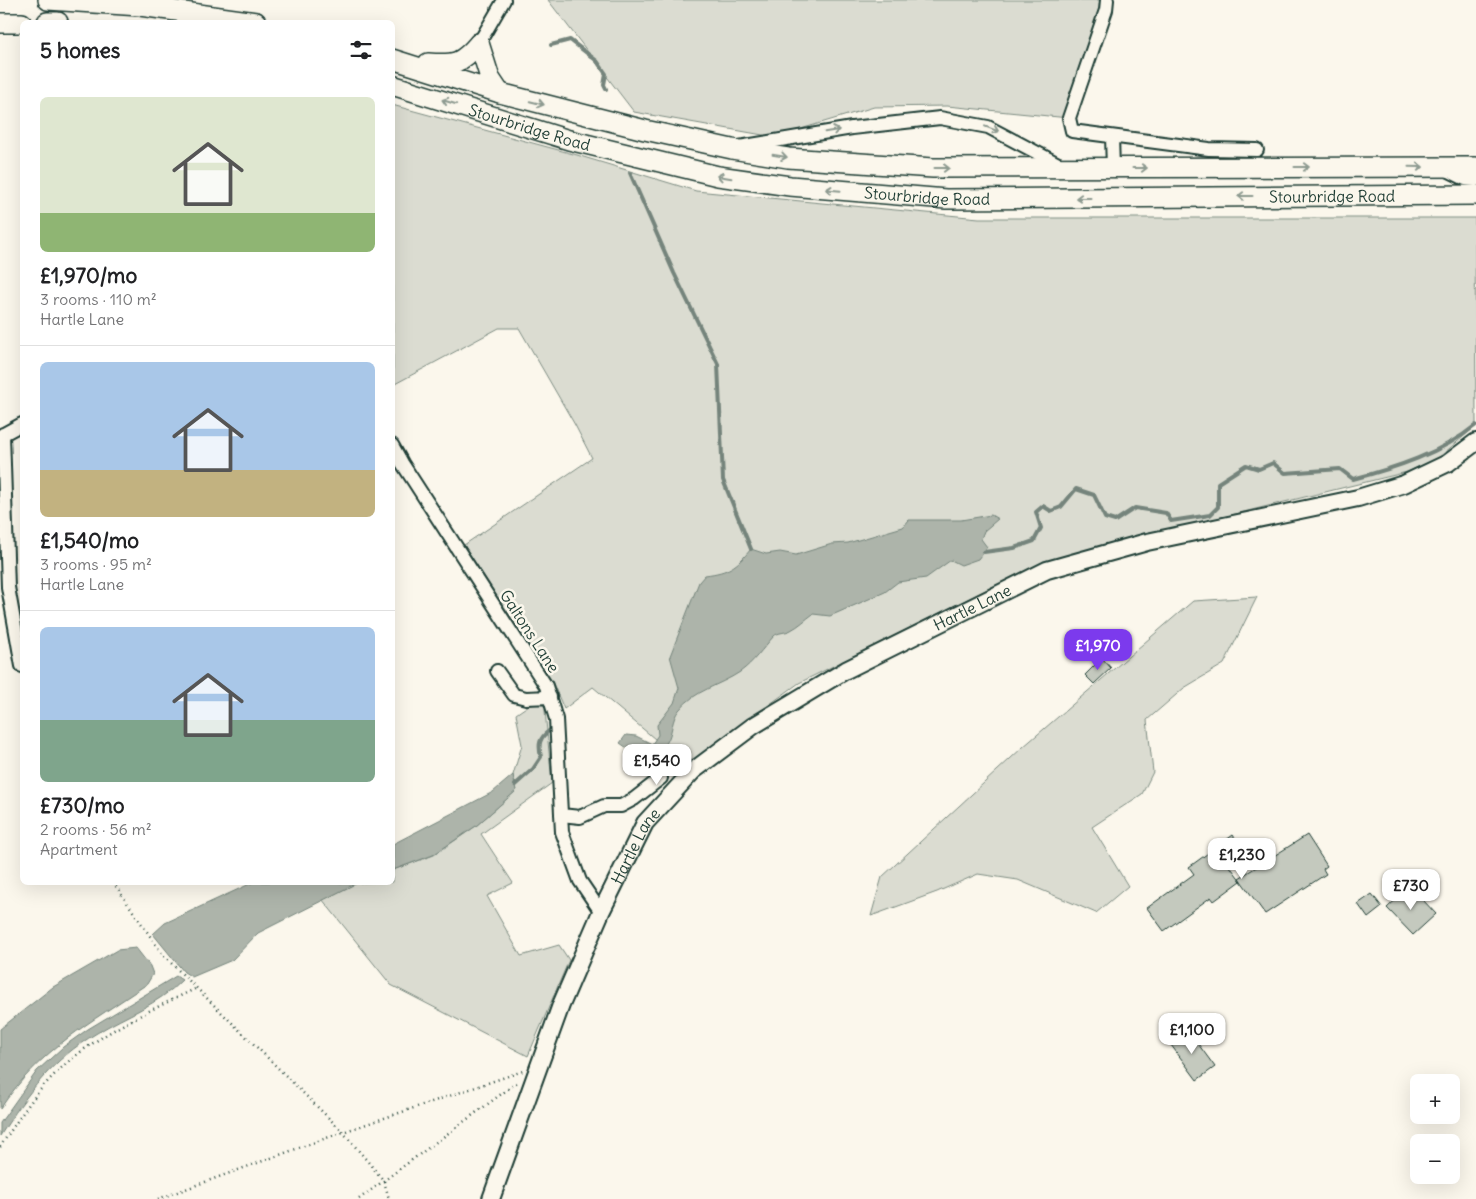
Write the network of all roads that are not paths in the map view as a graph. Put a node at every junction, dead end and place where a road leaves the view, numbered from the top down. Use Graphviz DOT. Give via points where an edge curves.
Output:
graph roads {
  1 [pos="48,0"];
  2 [pos="504,0"];
  3 [pos="1107,0"];
  4 [pos="242,20"];
  5 [pos="0,23"];
  6 [pos="20,23"];
  7 [pos="479,43"];
  8 [pos="400,61"];
  9 [pos="395,86"];
  10 [pos="500,93"];
  11 [pos="1112,137"];
  12 [pos="732,149"];
  13 [pos="1257,150"];
  14 [pos="1446,167"];
  15 [pos="1476,167"];
  16 [pos="1066,168"];
  17 [pos="1113,168"];
  18 [pos="1476,178"];
  19 [pos="1476,195"];
  20 [pos="20,425"];
  21 [pos="2,435"];
  22 [pos="1476,442"];
  23 [pos="395,450"];
  24 [pos="20,655"];
  25 [pos="496,671"];
  26 [pos="550,697"];
  27 [pos="661,778"];
  28 [pos="561,815"];
  29 [pos="600,912"];
  30 [pos="491,1199"];
  1 -- 4 [label="highway" via="140,6"];
  2 -- 7 [label="street"];
  3 -- 11 [label="street" via="1069,118 1072,131"];
  5 -- 6 [label="highway"];
  7 -- 8 [label="highway" via="452,65"];
  7 -- 10 [label="highway" via="490,78"];
  8 -- 10 [label="highway, Stourbridge Road"];
  19 -- 9 [label="highway, Stourbridge Road, one-way" via="946,199 790,186 718,176 569,140"];
  10 -- 12 [label="highway, Stourbridge Road, one-way"];
  11 -- 13 [label="street" via="1209,149"];
  11 -- 17 [label="street"];
  12 -- 16 [label="highway, Stourbridge Road, one-way" via="788,158 933,168"];
  12 -- 16 [label="street, one-way" via="852,128 940,118 988,127"];
  14 -- 15 [label="highway, Stourbridge Road"];
  17 -- 14 [label="highway, Stourbridge Road, one-way"];
  14 -- 18 [label="main road" via="1466,177"];
  16 -- 17 [label="highway, Stourbridge Road"];
  20 -- 21 [label="street"];
  21 -- 24 [label="street" via="8,587"];
  22 -- 29 [label="main road, Hartle Lane" via="1448,463 1413,480 1358,498 1147,542 1047,570 846,670 753,726 692,771 645,823"];
  23 -- 26 [label="street, Galtons Lane"];
  25 -- 26 [label="street" via="514,695"];
  26 -- 28 [label="street, Galtons Lane" via="556,719"];
  27 -- 28 [label="street" via="621,806 604,806 580,817"];
  28 -- 29 [label="street, Galtons Lane" via="562,832 580,881"];
  29 -- 30 [label="main road, Hartle Lane" via="561,1005"];
}
